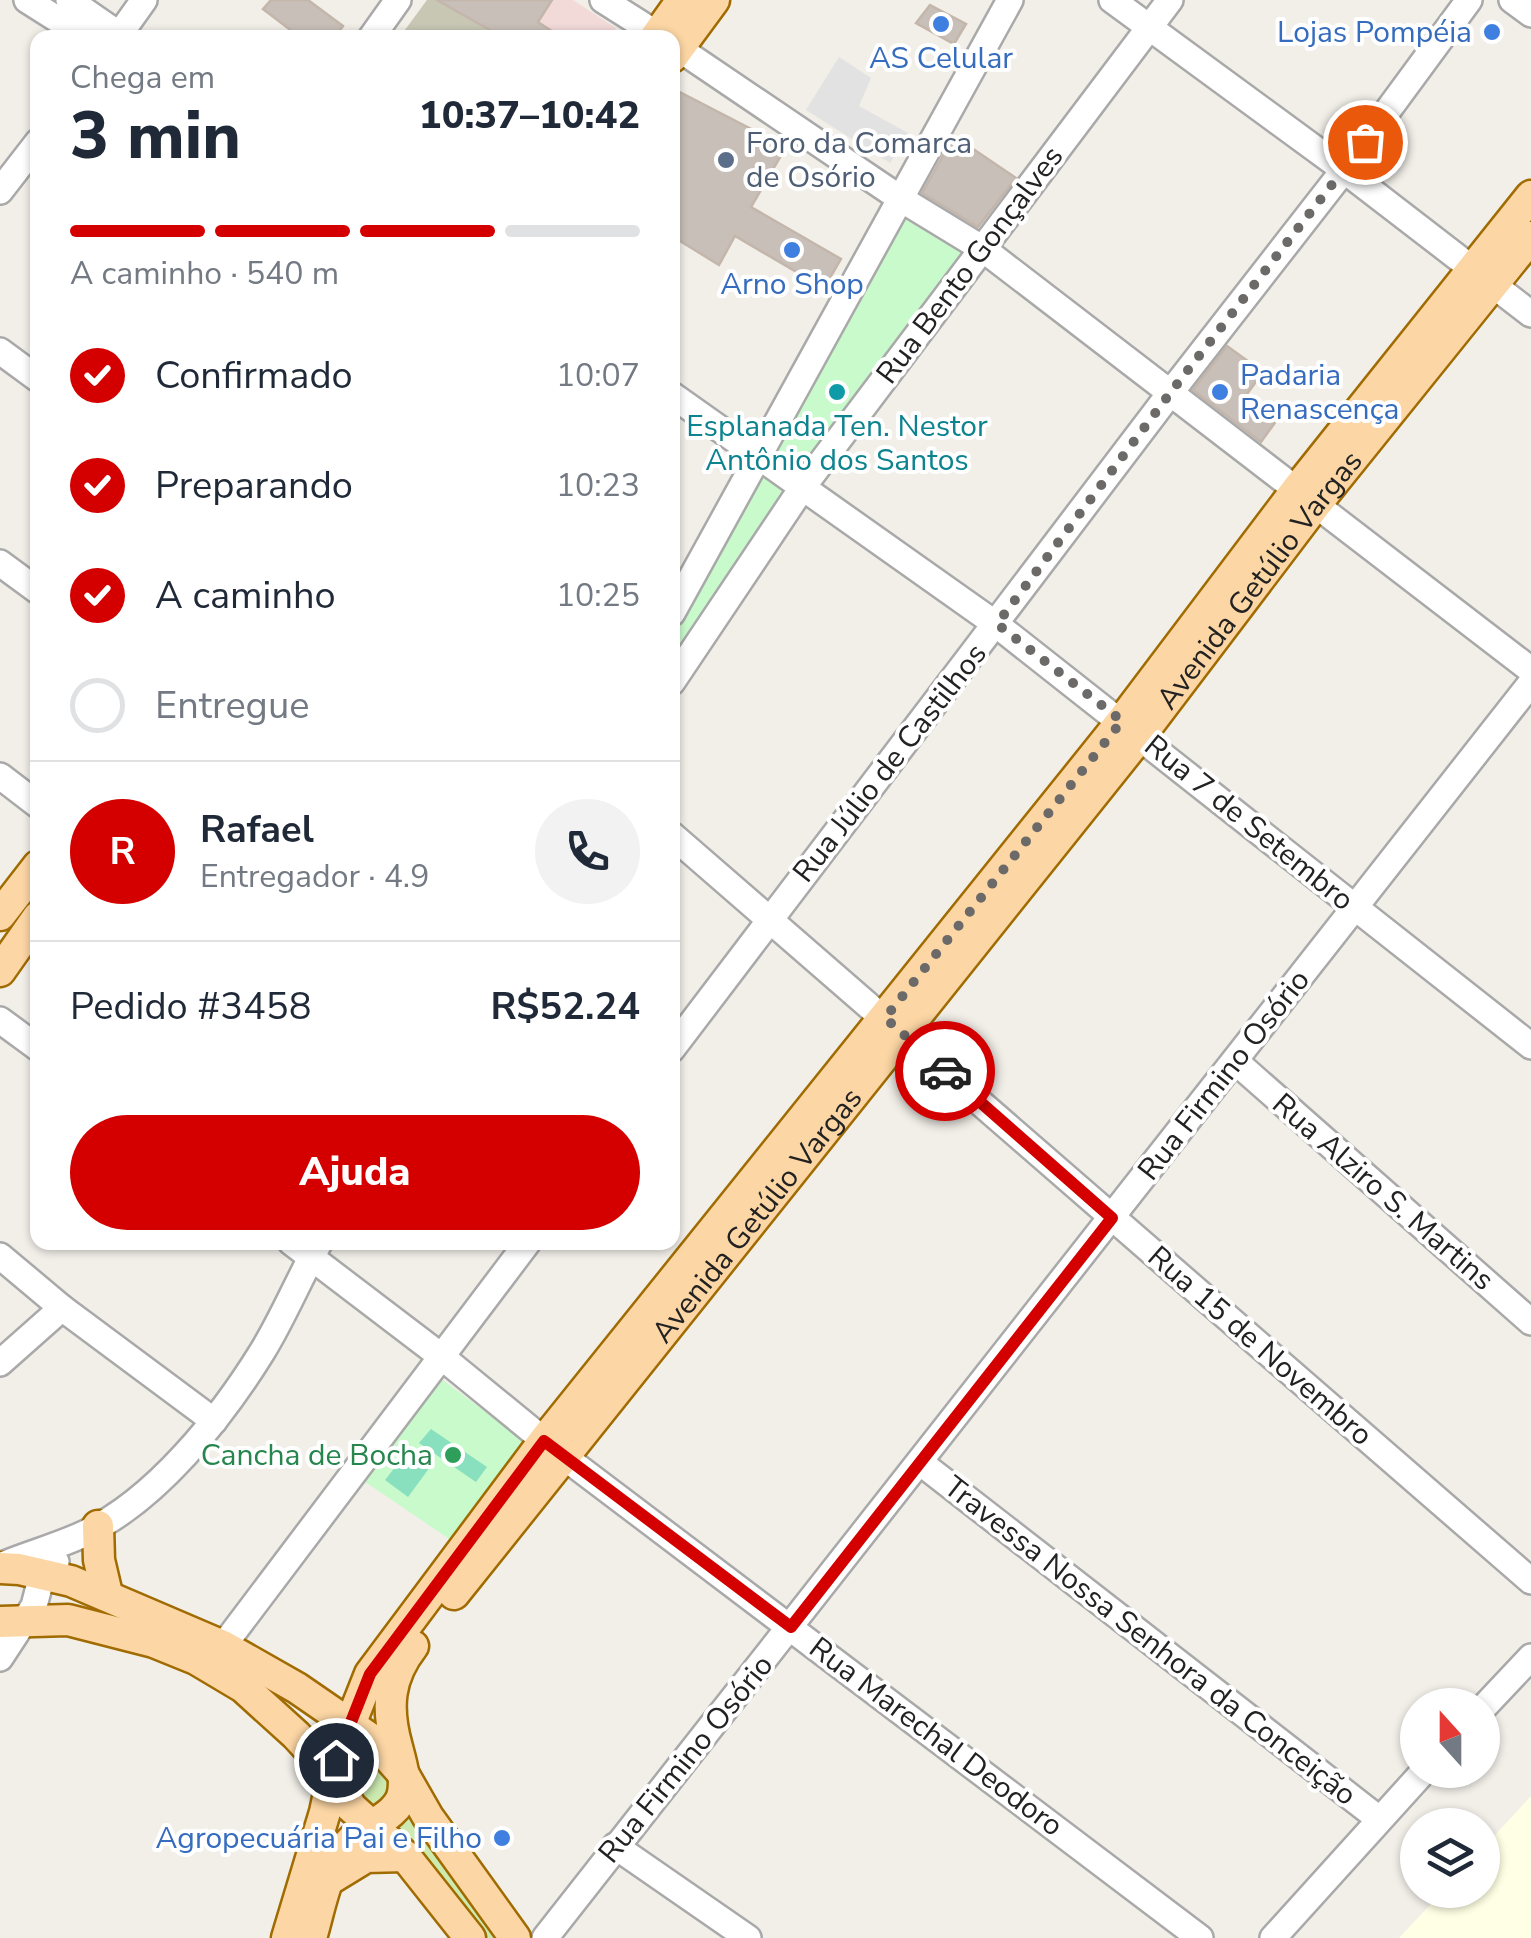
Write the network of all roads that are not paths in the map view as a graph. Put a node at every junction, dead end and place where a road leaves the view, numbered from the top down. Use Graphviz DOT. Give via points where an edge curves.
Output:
graph roads {
  1 [pos="27,0"];
  2 [pos="69,0"];
  3 [pos="144,0"];
  4 [pos="398,0"];
  5 [pos="603,0"];
  6 [pos="682,0"];
  7 [pos="714,0"];
  8 [pos="1010,0"];
  9 [pos="1112,0"];
  10 [pos="1170,0"];
  11 [pos="1469,0"];
  12 [pos="1512,0"];
  13 [pos="1531,14"];
  14 [pos="1149,28"];
  15 [pos="74,30"];
  16 [pos="112,30"];
  17 [pos="124,30"];
  18 [pos="377,30"];
  19 [pos="648,30"];
  20 [pos="672,30"];
  21 [pos="680,31"];
  22 [pos="680,52"];
  23 [pos="30,152"];
  24 [pos="1344,170"];
  25 [pos="0,191"];
  26 [pos="901,199"];
  27 [pos="1527,221"];
  28 [pos="982,249"];
  29 [pos="1483,278"];
  30 [pos="1531,314"];
  31 [pos="0,352"];
  32 [pos="30,373"];
  33 [pos="1171,392"];
  34 [pos="680,401"];
  35 [pos="759,455"];
  36 [pos="802,488"];
  37 [pos="1307,496"];
  38 [pos="0,563"];
  39 [pos="30,585"];
  40 [pos="680,599"];
  41 [pos="997,624"];
  42 [pos="680,670"];
  43 [pos="1531,670"];
  44 [pos="1531,683"];
  45 [pos="1131,728"];
  46 [pos="0,776"];
  47 [pos="30,799"];
  48 [pos="680,843"];
  49 [pos="30,876"];
  50 [pos="1354,908"];
  51 [pos="0,915"];
  52 [pos="768,920"];
  53 [pos="30,928"];
  54 [pos="0,970"];
  55 [pos="0,1020"];
  56 [pos="894,1026"];
  57 [pos="680,1038"];
  58 [pos="30,1042"];
  59 [pos="1531,1046"];
  60 [pos="1235,1061"];
  61 [pos="1112,1218"];
  62 [pos="306,1250"];
  63 [pos="309,1250"];
  64 [pos="522,1250"];
  65 [pos="0,1256"];
  66 [pos="62,1308"];
  67 [pos="1531,1322"];
  68 [pos="442,1358"];
  69 [pos="0,1363"];
  70 [pos="214,1421"];
  71 [pos="554,1449"];
  72 [pos="921,1463"];
  73 [pos="91,1530"];
  74 [pos="0,1567"];
  75 [pos="42,1575"];
  76 [pos="1531,1581"];
  77 [pos="107,1594"];
  78 [pos="441,1594"];
  79 [pos="791,1627"];
  80 [pos="6,1639"];
  81 [pos="223,1646"];
  82 [pos="1531,1658"];
  83 [pos="1500,1690"];
  84 [pos="349,1725"];
  85 [pos="332,1774"];
  86 [pos="404,1775"];
  87 [pos="1408,1788"];
  88 [pos="1379,1819"];
  89 [pos="370,1824"];
  90 [pos="615,1846"];
  91 [pos="404,1856"];
  92 [pos="328,1882"];
  93 [pos="288,1938"];
  94 [pos="310,1938"];
  95 [pos="470,1938"];
  96 [pos="515,1938"];
  97 [pos="545,1938"];
  98 [pos="748,1938"];
  99 [pos="1200,1938"];
  100 [pos="1273,1938"];
  1 -- 15 [label="street"];
  2 -- 16 [label="street"];
  3 -- 17 [label="street"];
  4 -- 18 [label="street"];
  5 -- 19 [label="street"];
  6 -- 20 [label="main road"];
  7 -- 21 [label="main road"];
  8 -- 26 [label="street"];
  9 -- 14 [label="street"];
  10 -- 14 [label="street, Rua Bento Gonçalves"];
  11 -- 24 [label="street, Rua Júlio de Castilhos"];
  12 -- 13 [label="street"];
  14 -- 24 [label="street"];
  14 -- 28 [label="street, Rua Bento Gonçalves"];
  22 -- 26 [label="street"];
  23 -- 25 [label="street"];
  24 -- 29 [label="street"];
  24 -- 33 [label="street, Rua Júlio de Castilhos"];
  26 -- 28 [label="street"];
  26 -- 35 [label="street"];
  27 -- 29 [label="main road, Avenida Getúlio Vargas"];
  28 -- 33 [label="street"];
  28 -- 36 [label="street, Rua Bento Gonçalves"];
  29 -- 30 [label="street"];
  29 -- 37 [label="main road, Avenida Getúlio Vargas"];
  31 -- 32 [label="street"];
  33 -- 37 [label="street"];
  33 -- 41 [label="street, Rua Júlio de Castilhos"];
  34 -- 35 [label="street, Rua 7 de Setembro"];
  35 -- 36 [label="street, Rua 7 de Setembro"];
  35 -- 40 [label="street"];
  36 -- 41 [label="street, Rua 7 de Setembro"];
  36 -- 42 [label="street, Rua Bento Gonçalves"];
  37 -- 43 [label="street"];
  37 -- 45 [label="main road, Avenida Getúlio Vargas"];
  38 -- 39 [label="street"];
  41 -- 45 [label="street, Rua 7 de Setembro"];
  41 -- 52 [label="street, Rua Júlio de Castilhos"];
  44 -- 50 [label="street, Rua Firmino Osório"];
  45 -- 50 [label="street, Rua 7 de Setembro"];
  45 -- 56 [label="main road, Avenida Getúlio Vargas"];
  46 -- 47 [label="street"];
  48 -- 52 [label="street, Rua 15 de Novembro"];
  49 -- 51 [label="main road"];
  50 -- 59 [label="street, Rua 7 de Setembro"];
  50 -- 60 [label="street, Rua Firmino Osório"];
  52 -- 56 [label="street, Rua 15 de Novembro"];
  52 -- 57 [label="street, Rua Júlio de Castilhos"];
  53 -- 54 [label="main road"];
  55 -- 58 [label="street"];
  56 -- 61 [label="street, Rua 15 de Novembro"];
  56 -- 71 [label="main road, Avenida Getúlio Vargas"];
  60 -- 61 [label="street, Rua Firmino Osório"];
  60 -- 67 [label="street, Rua Alziro S. Martins"];
  61 -- 72 [label="street, Rua Firmino Osório"];
  61 -- 76 [label="street, Rua 15 de Novembro"];
  62 -- 70 [label="street" via="262,1352"];
  63 -- 68 [label="street, Rua Marechal Deodoro"];
  64 -- 68 [label="street"];
  65 -- 66 [label="street"];
  66 -- 69 [label="street"];
  66 -- 70 [label="street"];
  68 -- 71 [label="street, Rua Marechal Deodoro"];
  68 -- 81 [label="street"];
  70 -- 73 [label="street" via="167,1472"];
  71 -- 78 [label="main road, Avenida Getúlio Vargas"];
  71 -- 79 [label="street, Rua Marechal Deodoro"];
  72 -- 79 [label="street, Rua Firmino Osório"];
  72 -- 88 [label="street, Travessa Nossa Senhora da Conceição"];
  73 -- 74 [label="street"];
  73 -- 75 [label="street"];
  73 -- 77 [label="main road"];
  74 -- 75 [label="main road"];
  75 -- 77 [label="main road"];
  75 -- 80 [label="street" via="34,1606"];
  77 -- 81 [label="main road"];
  78 -- 84 [label="main road, Avenida Getúlio Vargas" via="370,1674"];
  78 -- 86 [label="main road, Avenida Getúlio Vargas" via="390,1684"];
  79 -- 90 [label="street, Rua Firmino Osório"];
  79 -- 99 [label="street, Rua Marechal Deodoro"];
  80 -- 85 [label="main road" via="68,1620 196,1659 244,1688"];
  81 -- 84 [label="main road"];
  82 -- 83 [label="street"];
  84 -- 85 [label="main road, Avenida Getúlio Vargas"];
  84 -- 86 [label="main road" via="384,1750"];
  85 -- 89 [label="main road"];
  85 -- 93 [label="main road, Avenida Getúlio Vargas"];
  86 -- 89 [label="main road" via="398,1806"];
  86 -- 96 [label="main road"];
  87 -- 88 [label="street"];
  88 -- 100 [label="street"];
  89 -- 91 [label="main road"];
  89 -- 92 [label="main road" via="342,1849"];
  90 -- 97 [label="street, Rua Firmino Osório"];
  90 -- 98 [label="street"];
  91 -- 92 [label="main road" via="366,1857"];
  91 -- 95 [label="main road"];
  92 -- 94 [label="main road"];
}
